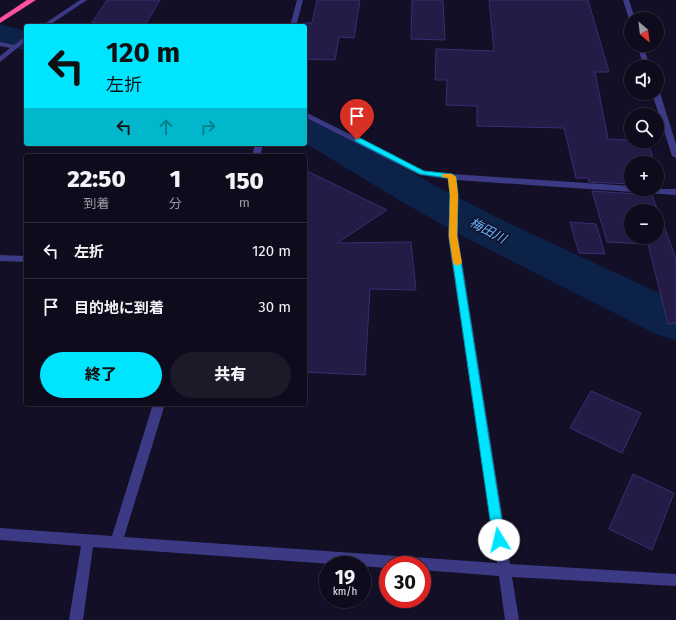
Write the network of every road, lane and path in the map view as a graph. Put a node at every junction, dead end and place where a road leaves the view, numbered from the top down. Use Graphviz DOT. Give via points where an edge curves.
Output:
graph roads {
  1 [pos="32,0"];
  2 [pos="84,0"];
  3 [pos="300,0"];
  4 [pos="626,0"];
  5 [pos="630,12"];
  6 [pos="0,21"];
  7 [pos="47,24"];
  8 [pos="293,24"];
  9 [pos="24,40"];
  10 [pos="0,44"];
  11 [pos="14,47"];
  12 [pos="0,60"];
  13 [pos="658,100"];
  14 [pos="307,115"];
  15 [pos="676,156"];
  16 [pos="452,177"];
  17 [pos="624,188"];
  18 [pos="664,191"];
  19 [pos="676,192"];
  20 [pos="0,258"];
  21 [pos="24,259"];
  22 [pos="158,406"];
  23 [pos="0,534"];
  24 [pos="88,540"];
  25 [pos="116,543"];
  26 [pos="504,570"];
  27 [pos="676,580"];
  28 [pos="76,620"];
  29 [pos="512,620"];
  1 -- 6 [label="highway"];
  2 -- 7 [label="street"];
  3 -- 8 [label="street"];
  4 -- 5 [label="street"];
  9 -- 11 [label="street"];
  10 -- 11 [label="street"];
  11 -- 12 [label="street"];
  13 -- 15 [label="street"];
  14 -- 16 [label="street" via="422,173"];
  16 -- 17 [label="street"];
  16 -- 26 [label="street" via="453,236"];
  18 -- 19 [label="street"];
  20 -- 21 [label="street"];
  22 -- 25 [label="street"];
  23 -- 24 [label="street"];
  24 -- 25 [label="street"];
  24 -- 28 [label="street"];
  25 -- 26 [label="street"];
  26 -- 27 [label="street"];
  26 -- 29 [label="street"];
}
